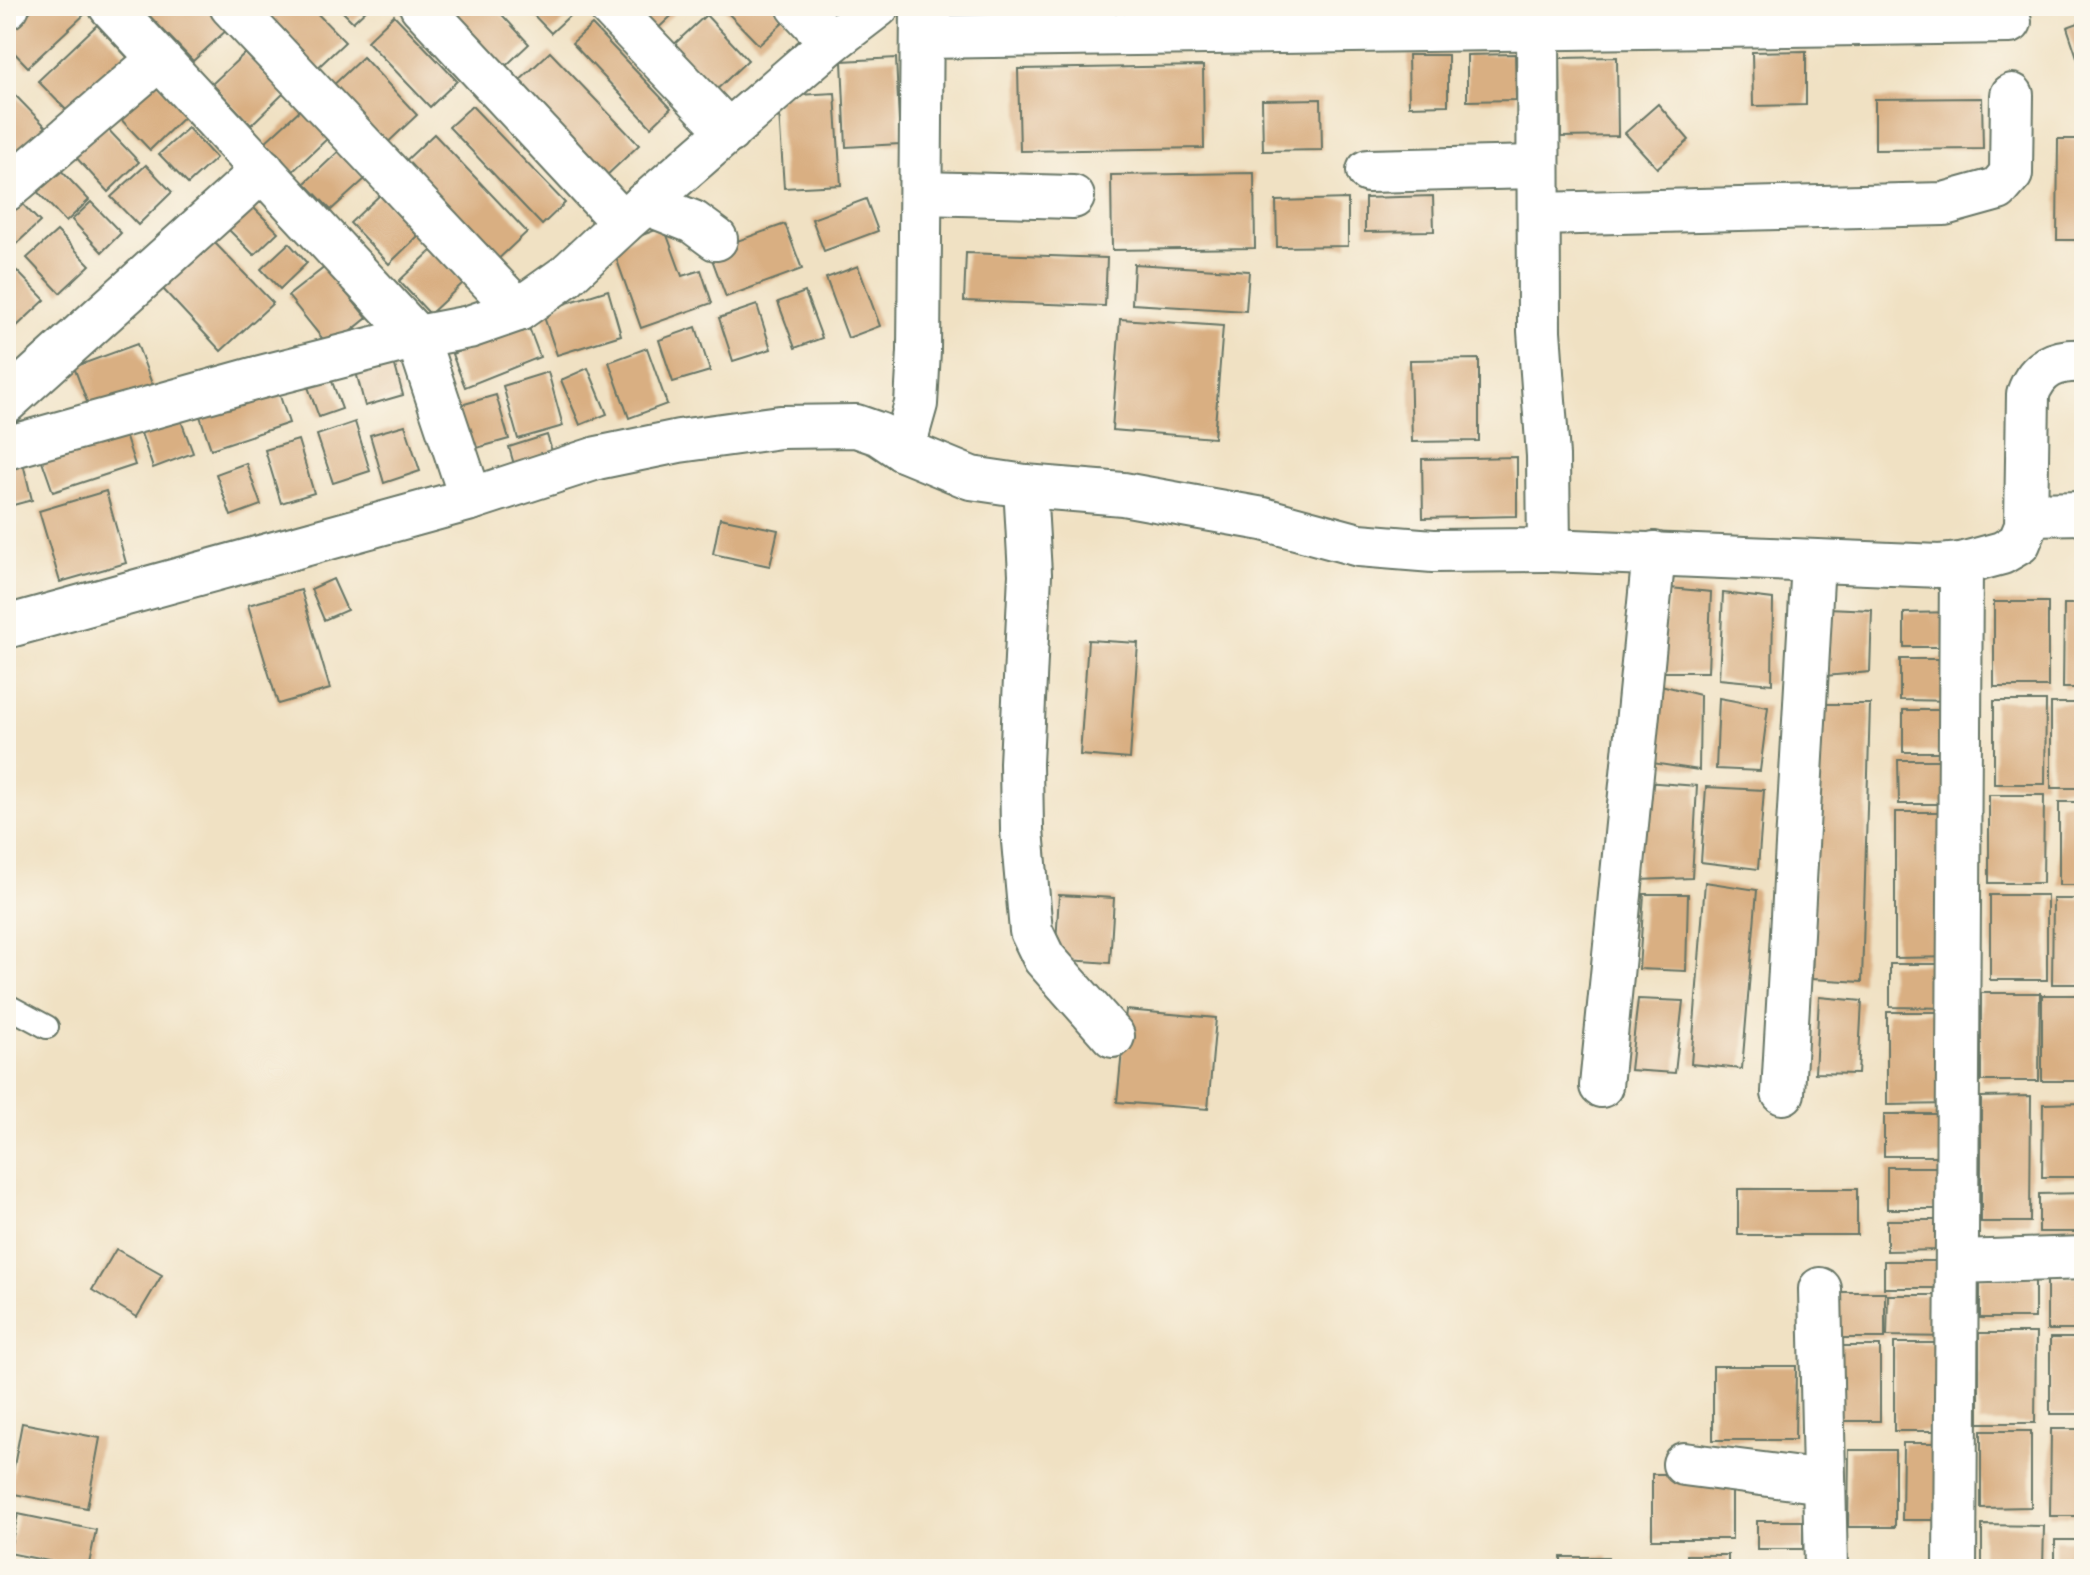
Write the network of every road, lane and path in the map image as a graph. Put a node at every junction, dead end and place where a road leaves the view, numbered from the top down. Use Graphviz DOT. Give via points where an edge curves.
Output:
graph roads {
  1 [pos="110,6"];
  2 [pos="231,6"];
  3 [pos="421,6"];
  4 [pos="609,6"];
  5 [pos="798,6"];
  6 [pos="878,6"];
  7 [pos="1538,16"];
  8 [pos="922,21"];
  9 [pos="2010,22"];
  10 [pos="831,42"];
  11 [pos="159,59"];
  12 [pos="2012,95"];
  13 [pos="729,132"];
  14 [pos="1538,167"];
  15 [pos="263,170"];
  16 [pos="1368,171"];
  17 [pos="6,190"];
  18 [pos="921,193"];
  19 [pos="1073,197"];
  20 [pos="634,213"];
  21 [pos="1539,214"];
  22 [pos="716,239"];
  23 [pos="518,310"];
  24 [pos="417,337"];
  25 [pos="2084,361"];
  26 [pos="6,402"];
  27 [pos="6,448"];
  28 [pos="903,450"];
  29 [pos="1025,486"];
  30 [pos="471,499"];
  31 [pos="2084,513"];
  32 [pos="2028,514"];
  33 [pos="1549,550"];
  34 [pos="1654,553"];
  35 [pos="1813,562"];
  36 [pos="1961,564"];
  37 [pos="6,627"];
  38 [pos="6,1005"];
  39 [pos="47,1027"];
  40 [pos="1113,1036"];
  41 [pos="1601,1086"];
  42 [pos="1783,1093"];
  43 [pos="2084,1258"];
  44 [pos="1959,1262"];
  45 [pos="1820,1289"];
  46 [pos="1684,1464"];
  47 [pos="1824,1482"];
  48 [pos="1826,1569"];
  49 [pos="1955,1569"];
  1 -- 11 [label="street"];
  2 -- 23 [label="street"];
  3 -- 20 [label="street"];
  4 -- 13 [label="street"];
  5 -- 10 [label="street"];
  6 -- 10 [label="street"];
  7 -- 8 [label="street" via="1418,31"];
  7 -- 9 [label="street"];
  7 -- 14 [label="street"];
  8 -- 18 [label="street"];
  10 -- 13 [label="street"];
  11 -- 15 [label="street"];
  11 -- 17 [label="street"];
  12 -- 21 [label="street" via="2011,174 1998,189 1944,204"];
  13 -- 20 [label="street"];
  14 -- 16 [label="street"];
  14 -- 21 [label="street"];
  15 -- 24 [label="street"];
  15 -- 26 [label="street"];
  18 -- 19 [label="street"];
  18 -- 28 [label="street" via="916,404"];
  20 -- 22 [label="street" via="693,222"];
  20 -- 23 [label="street" via="566,276"];
  21 -- 33 [label="street"];
  23 -- 24 [label="street"];
  24 -- 27 [label="street"];
  24 -- 30 [label="street"];
  25 -- 32 [label="street" via="2050,366 2034,377 2028,394"];
  28 -- 29 [label="street" via="971,478"];
  28 -- 30 [label="street" via="856,426 780,427 597,458"];
  29 -- 33 [label="street" via="1123,494 1209,509 1359,545 1433,551"];
  29 -- 40 [label="street" via="1030,574 1021,763 1031,931 1044,958"];
  30 -- 37 [label="street"];
  31 -- 32 [label="street"];
  32 -- 36 [label="street" via="2019,543"];
  33 -- 34 [label="street"];
  34 -- 35 [label="street"];
  34 -- 41 [label="street"];
  35 -- 36 [label="street"];
  35 -- 42 [label="street"];
  36 -- 44 [label="street"];
  38 -- 39 [label="lane"];
  43 -- 44 [label="street"];
  44 -- 49 [label="street"];
  45 -- 47 [label="street"];
  46 -- 47 [label="street"];
  47 -- 48 [label="street"];
}
